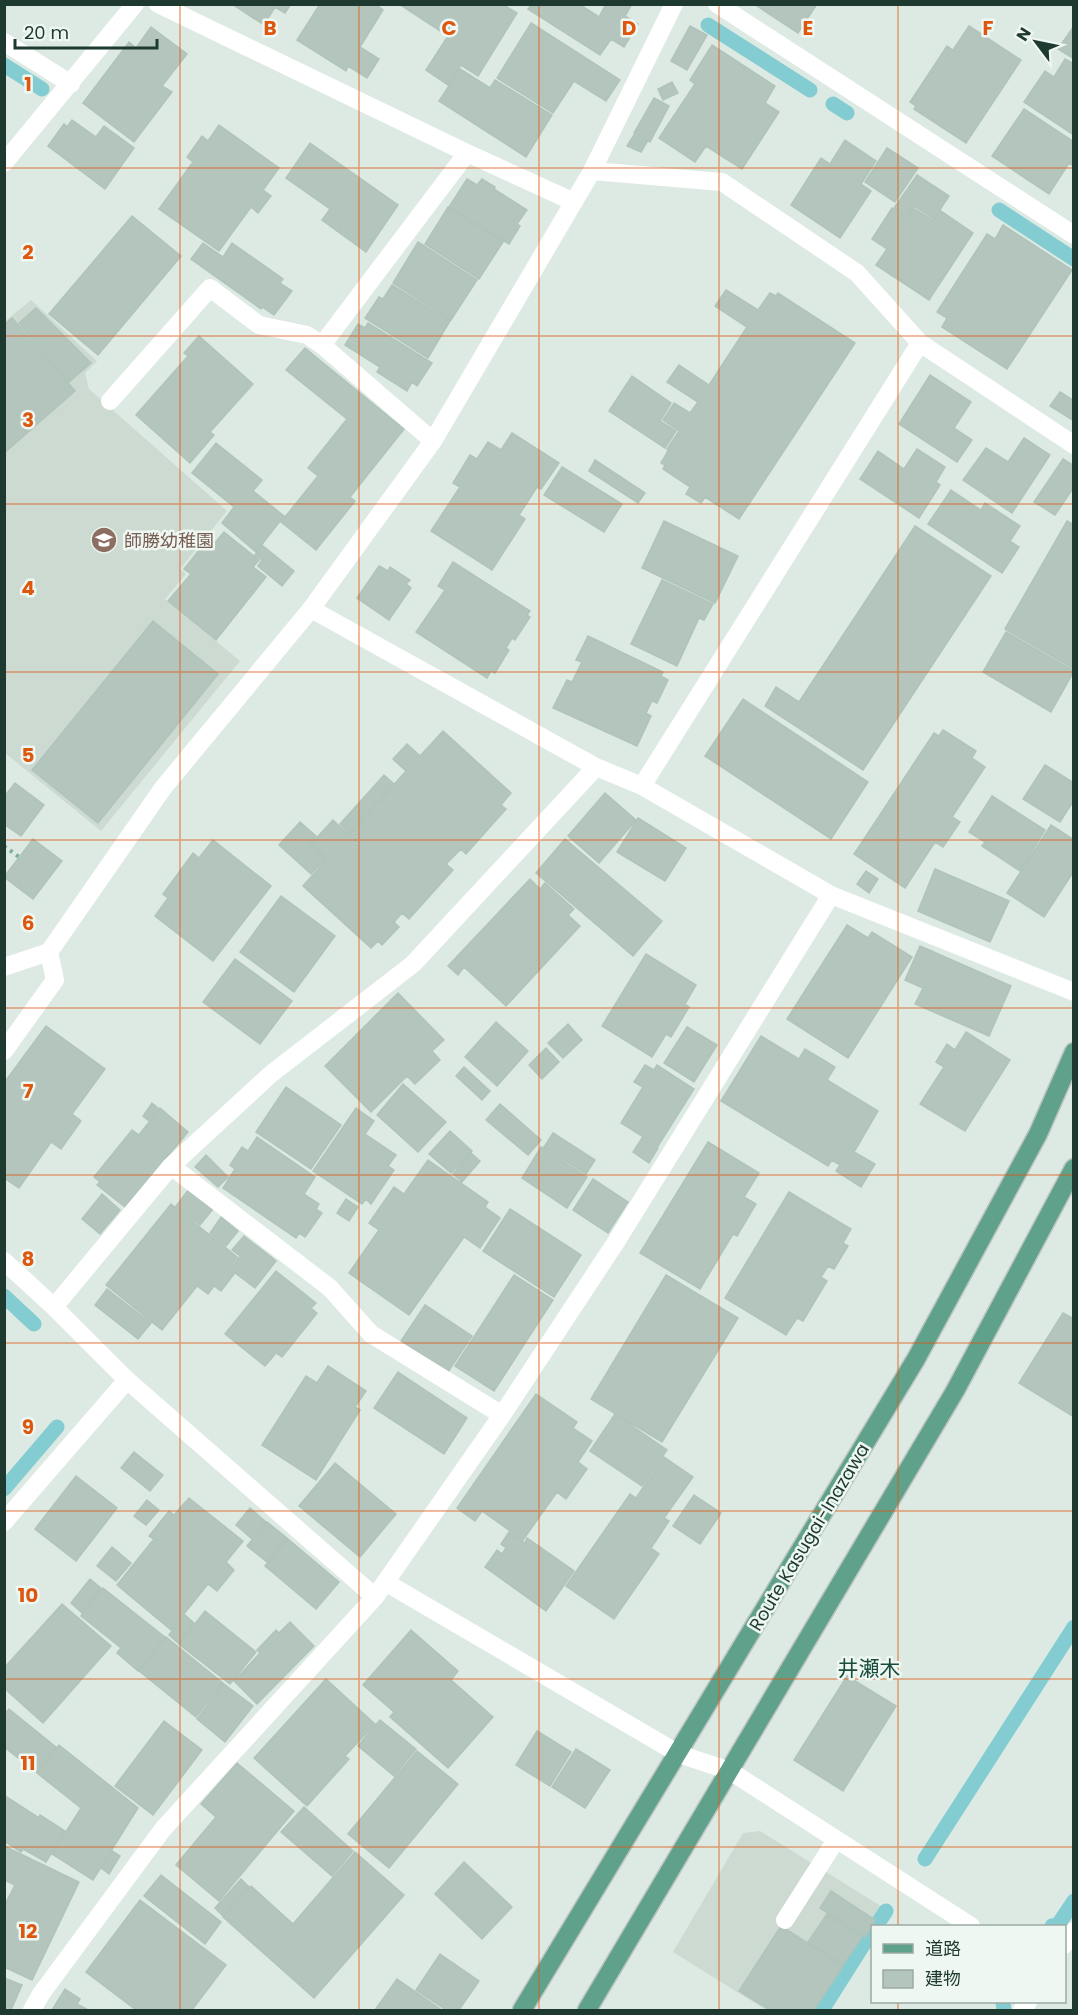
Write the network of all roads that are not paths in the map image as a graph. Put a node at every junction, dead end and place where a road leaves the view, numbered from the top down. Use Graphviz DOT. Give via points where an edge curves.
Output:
graph roads {
  1 [pos="135,4"];
  2 [pos="158,4"];
  3 [pos="674,4"];
  4 [pos="717,4"];
  5 [pos="4,42"];
  6 [pos="71,84"];
  7 [pos="467,153"];
  8 [pos="4,163"];
  9 [pos="592,171"];
  10 [pos="574,202"];
  11 [pos="1074,235"];
  12 [pos="920,343"];
  13 [pos="322,345"];
  14 [pos="110,401"];
  15 [pos="433,441"];
  16 [pos="1074,445"];
  17 [pos="312,609"];
  18 [pos="596,767"];
  19 [pos="642,786"];
  20 [pos="831,895"];
  21 [pos="49,952"];
  22 [pos="4,967"];
  23 [pos="1074,992"];
  24 [pos="4,1051"];
  25 [pos="1074,1052"];
  26 [pos="171,1166"];
  27 [pos="1074,1168"];
  28 [pos="4,1262"];
  29 [pos="54,1307"];
  30 [pos="127,1380"];
  31 [pos="502,1416"];
  32 [pos="4,1522"];
  33 [pos="380,1590"];
  34 [pos="679,1754"];
  35 [pos="730,1771"];
  36 [pos="836,1840"];
  37 [pos="785,1920"];
  38 [pos="969,1925"];
  39 [pos="32,2010"];
  40 [pos="522,2010"];
  41 [pos="587,2010"];
  1 -- 6 [label="street"];
  2 -- 7 [label="street"];
  3 -- 9 [label="street"];
  4 -- 11 [label="street"];
  5 -- 6 [label="street"];
  6 -- 8 [label="street"];
  7 -- 10 [label="street"];
  7 -- 13 [label="street"];
  9 -- 10 [label="street"];
  9 -- 12 [label="street" via="722,182 857,273"];
  10 -- 15 [label="street"];
  12 -- 16 [label="street"];
  12 -- 19 [label="street"];
  13 -- 14 [label="street" via="307,335 259,325 210,288"];
  13 -- 15 [label="street"];
  15 -- 17 [label="street"];
  17 -- 18 [label="street"];
  17 -- 21 [label="street" via="163,788"];
  18 -- 19 [label="street"];
  18 -- 26 [label="street" via="413,964 272,1074"];
  19 -- 20 [label="street"];
  20 -- 23 [label="street"];
  20 -- 31 [label="street" via="616,1242"];
  21 -- 22 [label="street"];
  21 -- 24 [label="street" via="55,980"];
  25 -- 34 [label="main road, Route Kasugai-Inazawa" via="1038,1134 916,1359"];
  26 -- 29 [label="street"];
  26 -- 31 [label="street" via="330,1288 371,1334"];
  27 -- 35 [label="main road" via="955,1391"];
  28 -- 29 [label="street"];
  29 -- 30 [label="street"];
  30 -- 32 [label="street"];
  30 -- 33 [label="street"];
  31 -- 33 [label="street"];
  33 -- 34 [label="street"];
  33 -- 39 [label="street" via="163,1829"];
  34 -- 35 [label="street"];
  34 -- 40 [label="main road, Route Kasugai-Inazawa"];
  35 -- 36 [label="street"];
  35 -- 41 [label="main road"];
  36 -- 37 [label="street"];
  36 -- 38 [label="street"];
}
